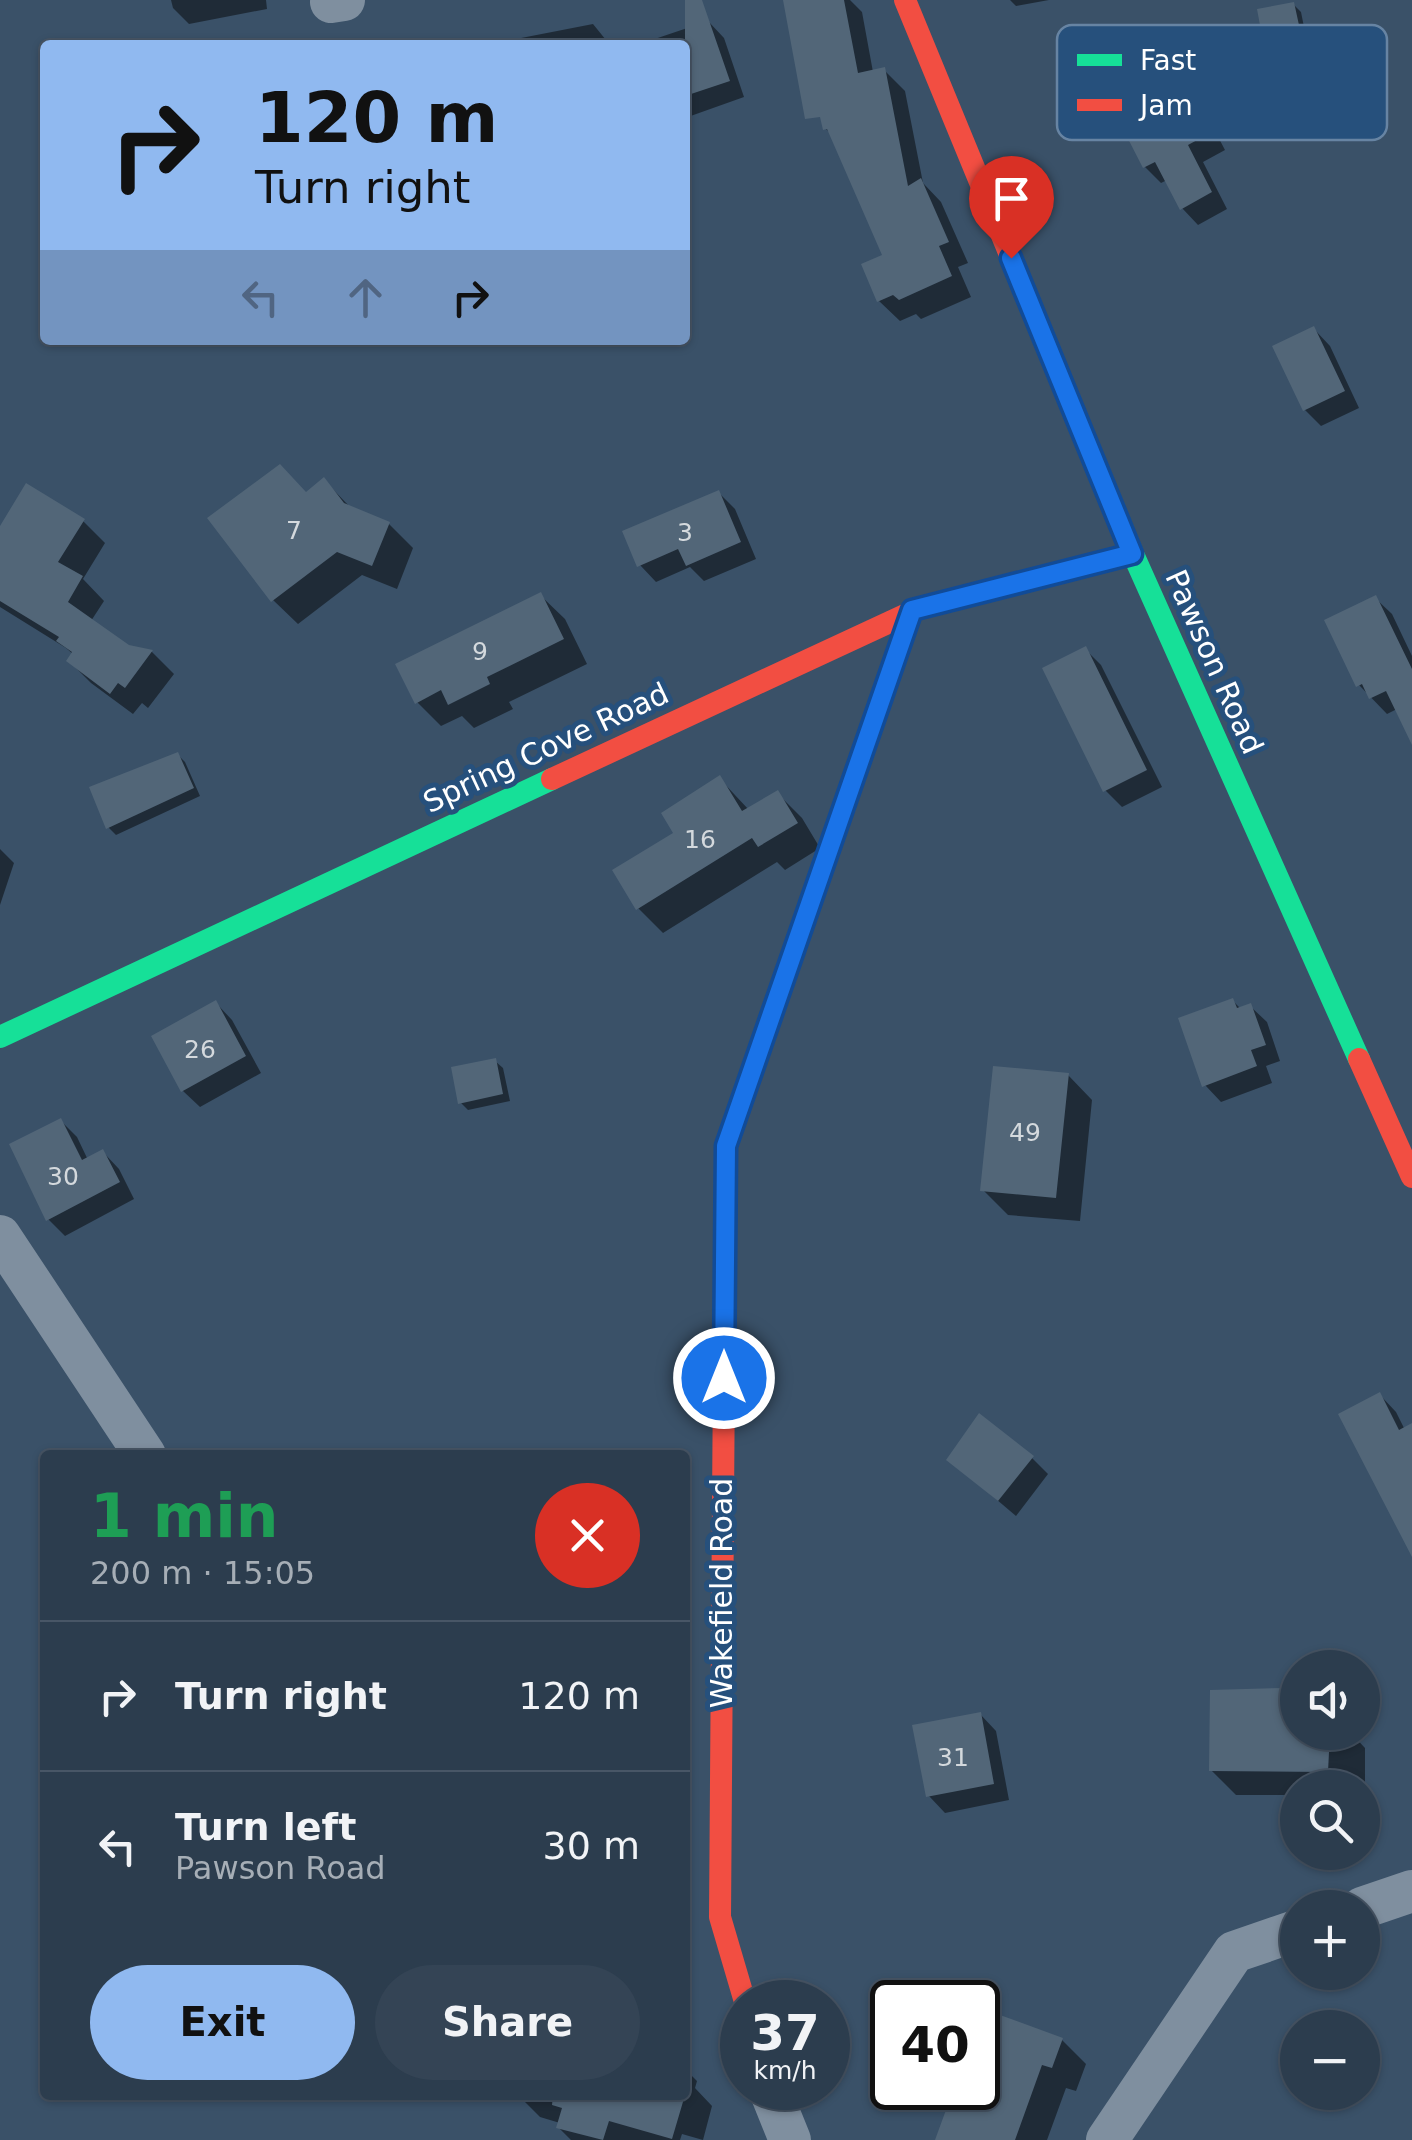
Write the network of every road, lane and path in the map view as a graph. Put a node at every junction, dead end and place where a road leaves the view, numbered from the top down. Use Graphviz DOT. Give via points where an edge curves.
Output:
graph roads {
  1 [pos="905,0"];
  2 [pos="1132,554"];
  3 [pos="912,610"];
  4 [pos="0,1037"];
  5 [pos="1412,1177"];
  6 [pos="0,1236"];
  7 [pos="142,1450"];
  8 [pos="1412,1891"];
  9 [pos="1380,1902"];
  10 [pos="1280,1936"];
  11 [pos="739,1980"];
  12 [pos="778,2110"];
  13 [pos="790,2140"];
  14 [pos="1107,2140"];
  1 -- 2 [label="street, Pawson Road"];
  2 -- 3 [label="street, Spring Cove Road"];
  2 -- 5 [label="street, Pawson Road"];
  3 -- 4 [label="street, Spring Cove Road"];
  3 -- 11 [label="street, Wakefield Road" via="726,1146 720,1917"];
  6 -- 7 [label="street"];
  8 -- 9 [label="street"];
  10 -- 14 [label="street" via="1234,1952"];
  12 -- 13 [label="street"];
}
